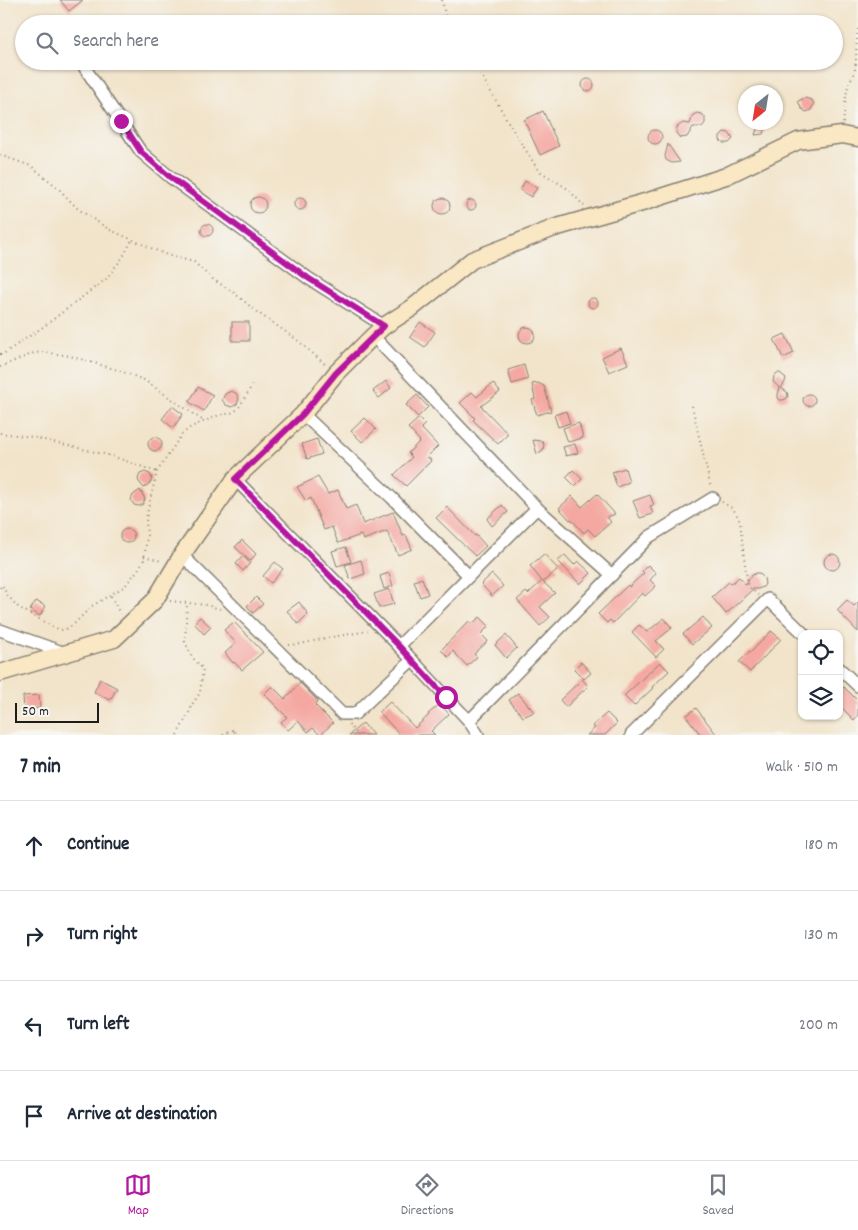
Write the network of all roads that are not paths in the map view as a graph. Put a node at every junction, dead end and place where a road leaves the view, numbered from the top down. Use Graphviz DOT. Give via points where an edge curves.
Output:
graph roads {
  1 [pos="86,70"];
  2 [pos="858,138"];
  3 [pos="378,331"];
  4 [pos="303,414"];
  5 [pos="235,479"];
  6 [pos="713,498"];
  7 [pos="537,508"];
  8 [pos="178,562"];
  9 [pos="612,575"];
  10 [pos="469,576"];
  11 [pos="0,630"];
  12 [pos="800,630"];
  13 [pos="399,646"];
  14 [pos="65,653"];
  15 [pos="412,660"];
  16 [pos="843,672"];
  17 [pos="0,673"];
  18 [pos="858,686"];
  19 [pos="470,721"];
  20 [pos="478,735"];
  21 [pos="631,735"];
  1 -- 3 [label="street" via="141,152"];
  2 -- 3 [label="main road" via="842,135 798,142 726,176 554,228 472,260"];
  3 -- 4 [label="main road" via="336,373"];
  3 -- 7 [label="street"];
  4 -- 5 [label="main road"];
  4 -- 10 [label="street"];
  5 -- 8 [label="main road"];
  5 -- 13 [label="street"];
  6 -- 9 [label="street" via="649,537"];
  7 -- 9 [label="street"];
  7 -- 10 [label="street"];
  8 -- 14 [label="main road" via="155,600 114,639"];
  8 -- 15 [label="street" via="342,714 355,714"];
  9 -- 19 [label="street"];
  10 -- 13 [label="street"];
  11 -- 14 [label="street"];
  12 -- 21 [label="street" via="768,599"];
  13 -- 15 [label="street"];
  14 -- 17 [label="main road"];
  15 -- 19 [label="street"];
  16 -- 18 [label="street"];
  19 -- 20 [label="street"];
}
